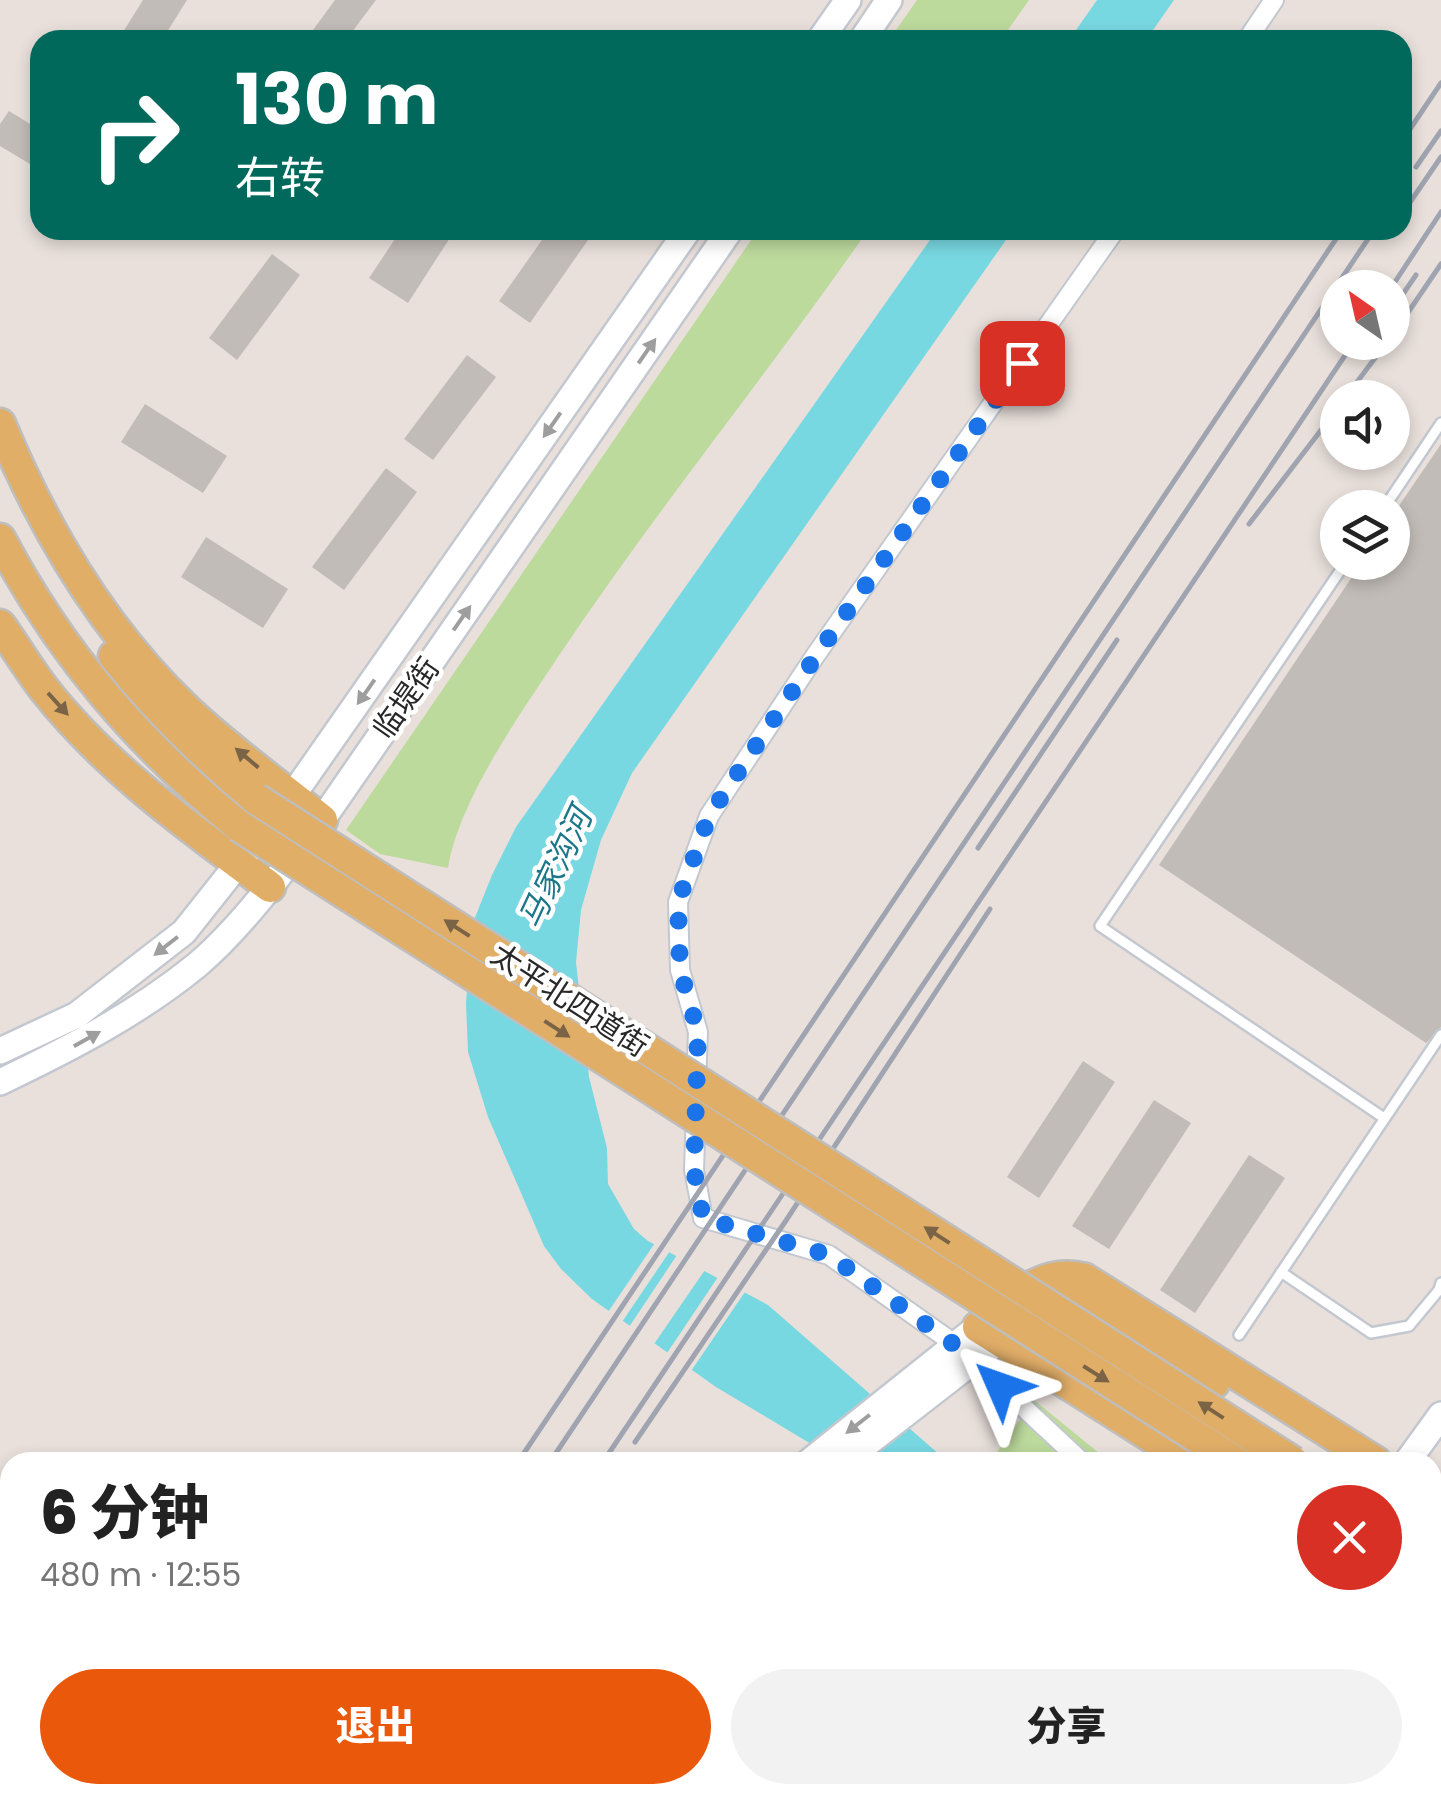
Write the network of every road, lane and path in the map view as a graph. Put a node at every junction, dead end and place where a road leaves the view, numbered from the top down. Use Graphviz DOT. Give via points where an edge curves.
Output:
graph roads {
  1 [pos="848,0"];
  2 [pos="889,0"];
  3 [pos="1274,0"];
  4 [pos="827,30"];
  5 [pos="869,30"];
  6 [pos="1254,30"];
  7 [pos="681,240"];
  8 [pos="723,240"];
  9 [pos="1108,240"];
  10 [pos="1441,423"];
  11 [pos="0,424"];
  12 [pos="0,464"];
  13 [pos="1396,490"];
  14 [pos="0,539"];
  15 [pos="1334,580"];
  16 [pos="0,625"];
  17 [pos="293,797"];
  18 [pos="322,820"];
  19 [pos="238,863"];
  20 [pos="270,887"];
  21 [pos="1441,1034"];
  22 [pos="0,1050"];
  23 [pos="0,1082"];
  24 [pos="1384,1118"];
  25 [pos="1281,1272"];
  26 [pos="1441,1284"];
  27 [pos="1239,1334"];
  28 [pos="976,1343"];
  29 [pos="913,1394"];
  30 [pos="1441,1415"];
  31 [pos="824,1452"];
  32 [pos="853,1452"];
  33 [pos="1073,1452"];
  34 [pos="1173,1452"];
  35 [pos="1220,1452"];
  36 [pos="1277,1452"];
  37 [pos="1327,1452"];
  38 [pos="1360,1452"];
  39 [pos="1414,1452"];
  1 -- 4 [label="street"];
  2 -- 5 [label="street"];
  3 -- 6 [label="street"];
  7 -- 17 [label="street, 临堤街, one-way"];
  18 -- 8 [label="street, 临堤街, one-way"];
  9 -- 28 [label="street" via="709,816 678,902 680,970 698,1032 694,1170 703,1218 829,1255"];
  10 -- 13 [label="lane"];
  17 -- 11 [label="main road, one-way" via="186,708 117,632 62,554"];
  36 -- 12 [label="main road, 太平北四道街, one-way, bridge" via="256,799 181,732 109,649 55,572"];
  14 -- 35 [label="main road, 太平北四道街, one-way, bridge" via="87,677 148,745 239,826"];
  15 -- 24 [label="lane" via="1100,926"];
  16 -- 19 [label="main road, one-way" via="85,734"];
  17 -- 18 [label="main road"];
  17 -- 19 [label="street, 临堤街"];
  18 -- 20 [label="street, 临堤街"];
  19 -- 20 [label="main road"];
  19 -- 22 [label="street, 临堤街, one-way" via="184,932 77,1015"];
  23 -- 20 [label="street, 临堤街, one-way" via="93,1038 198,964"];
  21 -- 24 [label="lane"];
  24 -- 25 [label="lane"];
  25 -- 26 [label="lane" via="1371,1333 1409,1326"];
  25 -- 27 [label="lane"];
  28 -- 29 [label="street"];
  28 -- 33 [label="street"];
  28 -- 34 [label="main road"];
  28 -- 37 [label="main road" via="1038,1312 1085,1306"];
  28 -- 38 [label="main road" via="1040,1280 1062,1274 1085,1279"];
  29 -- 31 [label="street, one-way"];
  29 -- 32 [label="street"];
  30 -- 39 [label="street"];
}
